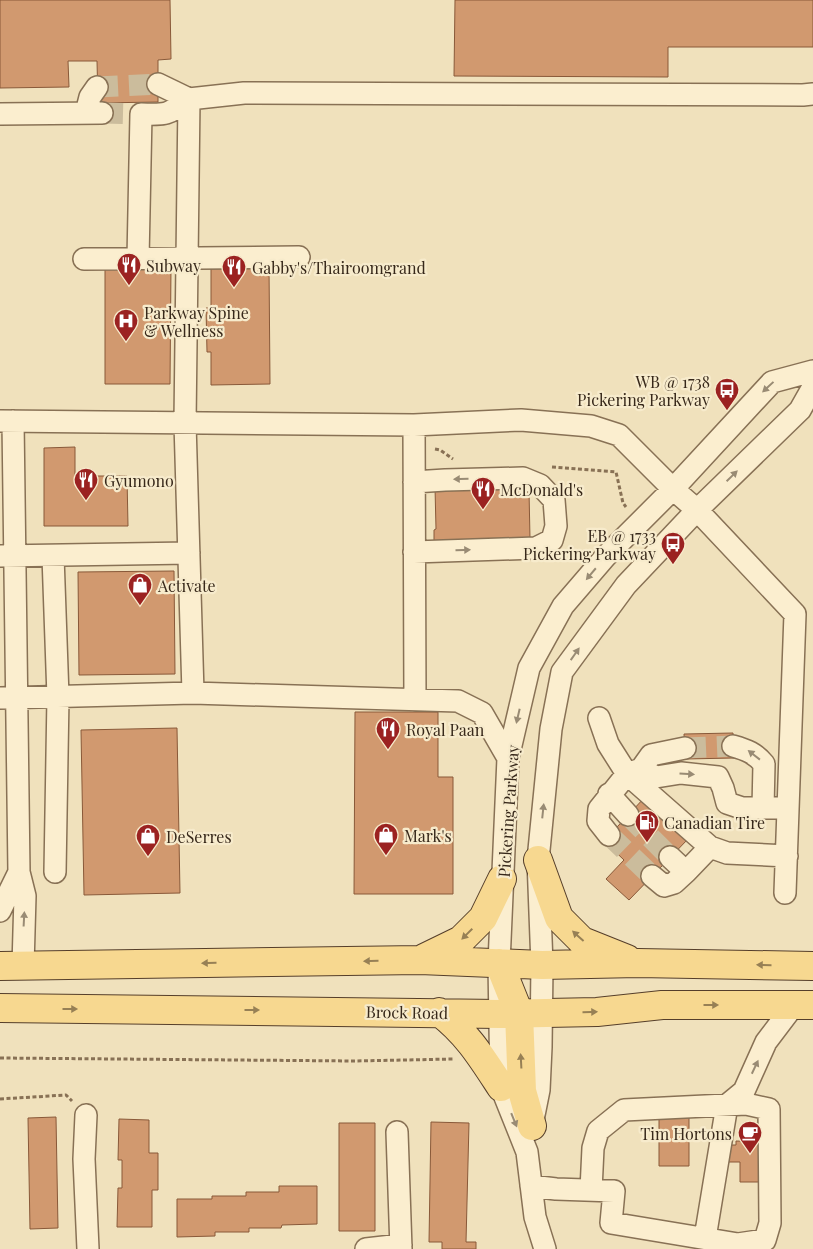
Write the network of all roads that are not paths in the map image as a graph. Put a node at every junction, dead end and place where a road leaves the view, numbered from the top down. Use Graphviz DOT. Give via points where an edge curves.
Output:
graph roads {
  1 [pos="158,84"];
  2 [pos="97,88"];
  3 [pos="813,94"];
  4 [pos="189,99"];
  5 [pos="0,114"];
  6 [pos="299,257"];
  7 [pos="188,258"];
  8 [pos="84,259"];
  9 [pos="138,259"];
  10 [pos="813,372"];
  11 [pos="813,388"];
  12 [pos="7,421"];
  13 [pos="185,423"];
  14 [pos="414,425"];
  15 [pos="414,482"];
  16 [pos="674,489"];
  17 [pos="698,510"];
  18 [pos="414,552"];
  19 [pos="190,553"];
  20 [pos="7,556"];
  21 [pos="53,556"];
  22 [pos="193,693"];
  23 [pos="58,697"];
  24 [pos="8,698"];
  25 [pos="415,700"];
  26 [pos="599,718"];
  27 [pos="733,746"];
  28 [pos="685,748"];
  29 [pos="508,758"];
  30 [pos="634,771"];
  31 [pos="609,794"];
  32 [pos="763,808"];
  33 [pos="788,808"];
  34 [pos="628,815"];
  35 [pos="609,835"];
  36 [pos="710,847"];
  37 [pos="787,856"];
  38 [pos="670,857"];
  39 [pos="538,860"];
  40 [pos="19,872"];
  41 [pos="55,872"];
  42 [pos="686,872"];
  43 [pos="652,876"];
  44 [pos="502,879"];
  45 [pos="785,893"];
  46 [pos="0,911"];
  47 [pos="420,960"];
  48 [pos="638,963"];
  49 [pos="499,964"];
  50 [pos="542,965"];
  51 [pos="11,966"];
  52 [pos="813,966"];
  53 [pos="803,1005"];
  54 [pos="11,1009"];
  55 [pos="439,1012"];
  56 [pos="520,1013"];
  57 [pos="501,1087"];
  58 [pos="727,1104"];
  59 [pos="86,1115"];
  60 [pos="532,1126"];
  61 [pos="396,1132"];
  62 [pos="527,1152"];
  63 [pos="531,1186"];
  64 [pos="591,1190"];
  65 [pos="705,1238"];
  66 [pos="401,1247"];
  67 [pos="88,1249"];
  68 [pos="366,1249"];
  69 [pos="546,1249"];
  1 -- 4 [label="street"];
  2 -- 5 [label="street" via="90,97 94,113"];
  3 -- 4 [label="street" via="244,93"];
  4 -- 7 [label="street"];
  4 -- 9 [label="street" via="170,113 141,114"];
  6 -- 7 [label="street"];
  7 -- 9 [label="street"];
  7 -- 13 [label="street"];
  8 -- 9 [label="street"];
  10 -- 16 [label="street, Pickering Parkway, one-way" via="772,382"];
  17 -- 11 [label="street, Pickering Parkway, one-way" via="800,410"];
  12 -- 13 [label="street"];
  12 -- 20 [label="street"];
  13 -- 14 [label="street"];
  13 -- 19 [label="street"];
  14 -- 15 [label="street"];
  14 -- 16 [label="street" via="521,420 591,426 619,435"];
  15 -- 18 [label="street"];
  18 -- 15 [label="street, one-way" via="536,548 552,540 556,526 554,500 540,485 523,478"];
  16 -- 17 [label="street"];
  16 -- 29 [label="street, Pickering Parkway, one-way" via="606,556 563,606 529,668"];
  17 -- 33 [label="street" via="795,614"];
  39 -- 17 [label="street, Pickering Parkway, one-way" via="551,728 562,672 626,585"];
  18 -- 25 [label="street"];
  19 -- 21 [label="street"];
  19 -- 22 [label="street"];
  20 -- 21 [label="street"];
  20 -- 24 [label="street"];
  21 -- 23 [label="street"];
  22 -- 23 [label="street"];
  22 -- 25 [label="street"];
  23 -- 24 [label="street"];
  23 -- 41 [label="street"];
  24 -- 40 [label="street"];
  25 -- 29 [label="street" via="458,701 482,713"];
  26 -- 30 [label="street" via="608,744"];
  32 -- 27 [label="street, one-way" via="764,764 749,750"];
  28 -- 30 [label="street" via="651,755"];
  29 -- 44 [label="street, Pickering Parkway"];
  30 -- 31 [label="street"];
  30 -- 32 [label="street, one-way" via="656,777 680,773 718,777 727,803 742,808"];
  30 -- 36 [label="street"];
  31 -- 34 [label="street"];
  31 -- 35 [label="street" via="599,809 598,821"];
  32 -- 33 [label="street"];
  33 -- 37 [label="street"];
  36 -- 37 [label="street" via="727,853"];
  36 -- 42 [label="street"];
  37 -- 45 [label="street"];
  38 -- 42 [label="street"];
  48 -- 39 [label="main road, one-way" via="582,941 559,918"];
  39 -- 50 [label="street, Pickering Parkway"];
  40 -- 46 [label="street"];
  51 -- 40 [label="street, one-way" via="26,896"];
  42 -- 43 [label="street" via="674,884 664,886"];
  44 -- 47 [label="main road, one-way" via="484,918 461,940"];
  44 -- 49 [label="street, Pickering Parkway"];
  47 -- 49 [label="main road"];
  47 -- 51 [label="main road, one-way"];
  48 -- 50 [label="main road"];
  52 -- 48 [label="main road, one-way"];
  49 -- 50 [label="main road"];
  49 -- 56 [label="main road"];
  50 -- 56 [label="street, Pickering Parkway"];
  51 -- 54 [label="main road"];
  56 -- 53 [label="main road, Brock Road, one-way" via="597,1012 662,1005"];
  58 -- 53 [label="street, one-way" via="744,1091 766,1042"];
  54 -- 55 [label="main road, Brock Road, one-way"];
  55 -- 56 [label="main road, Brock Road"];
  55 -- 57 [label="main road" via="454,1023 476,1048"];
  56 -- 57 [label="street, Pickering Parkway"];
  60 -- 56 [label="main road, one-way" via="522,1091"];
  57 -- 62 [label="street, Pickering Parkway, one-way"];
  58 -- 64 [label="street" via="624,1110 598,1131 593,1148"];
  58 -- 65 [label="street"];
  58 -- 65 [label="street" via="769,1109 770,1223 764,1240 738,1244"];
  59 -- 67 [label="street" via="84,1159"];
  60 -- 62 [label="street, Pickering Parkway"];
  61 -- 66 [label="street"];
  62 -- 63 [label="street, Pickering Parkway"];
  63 -- 64 [label="street"];
  63 -- 69 [label="street, Pickering Parkway" via="535,1217"];
  64 -- 65 [label="street" via="614,1191 611,1223"];
  66 -- 68 [label="street"];
}
